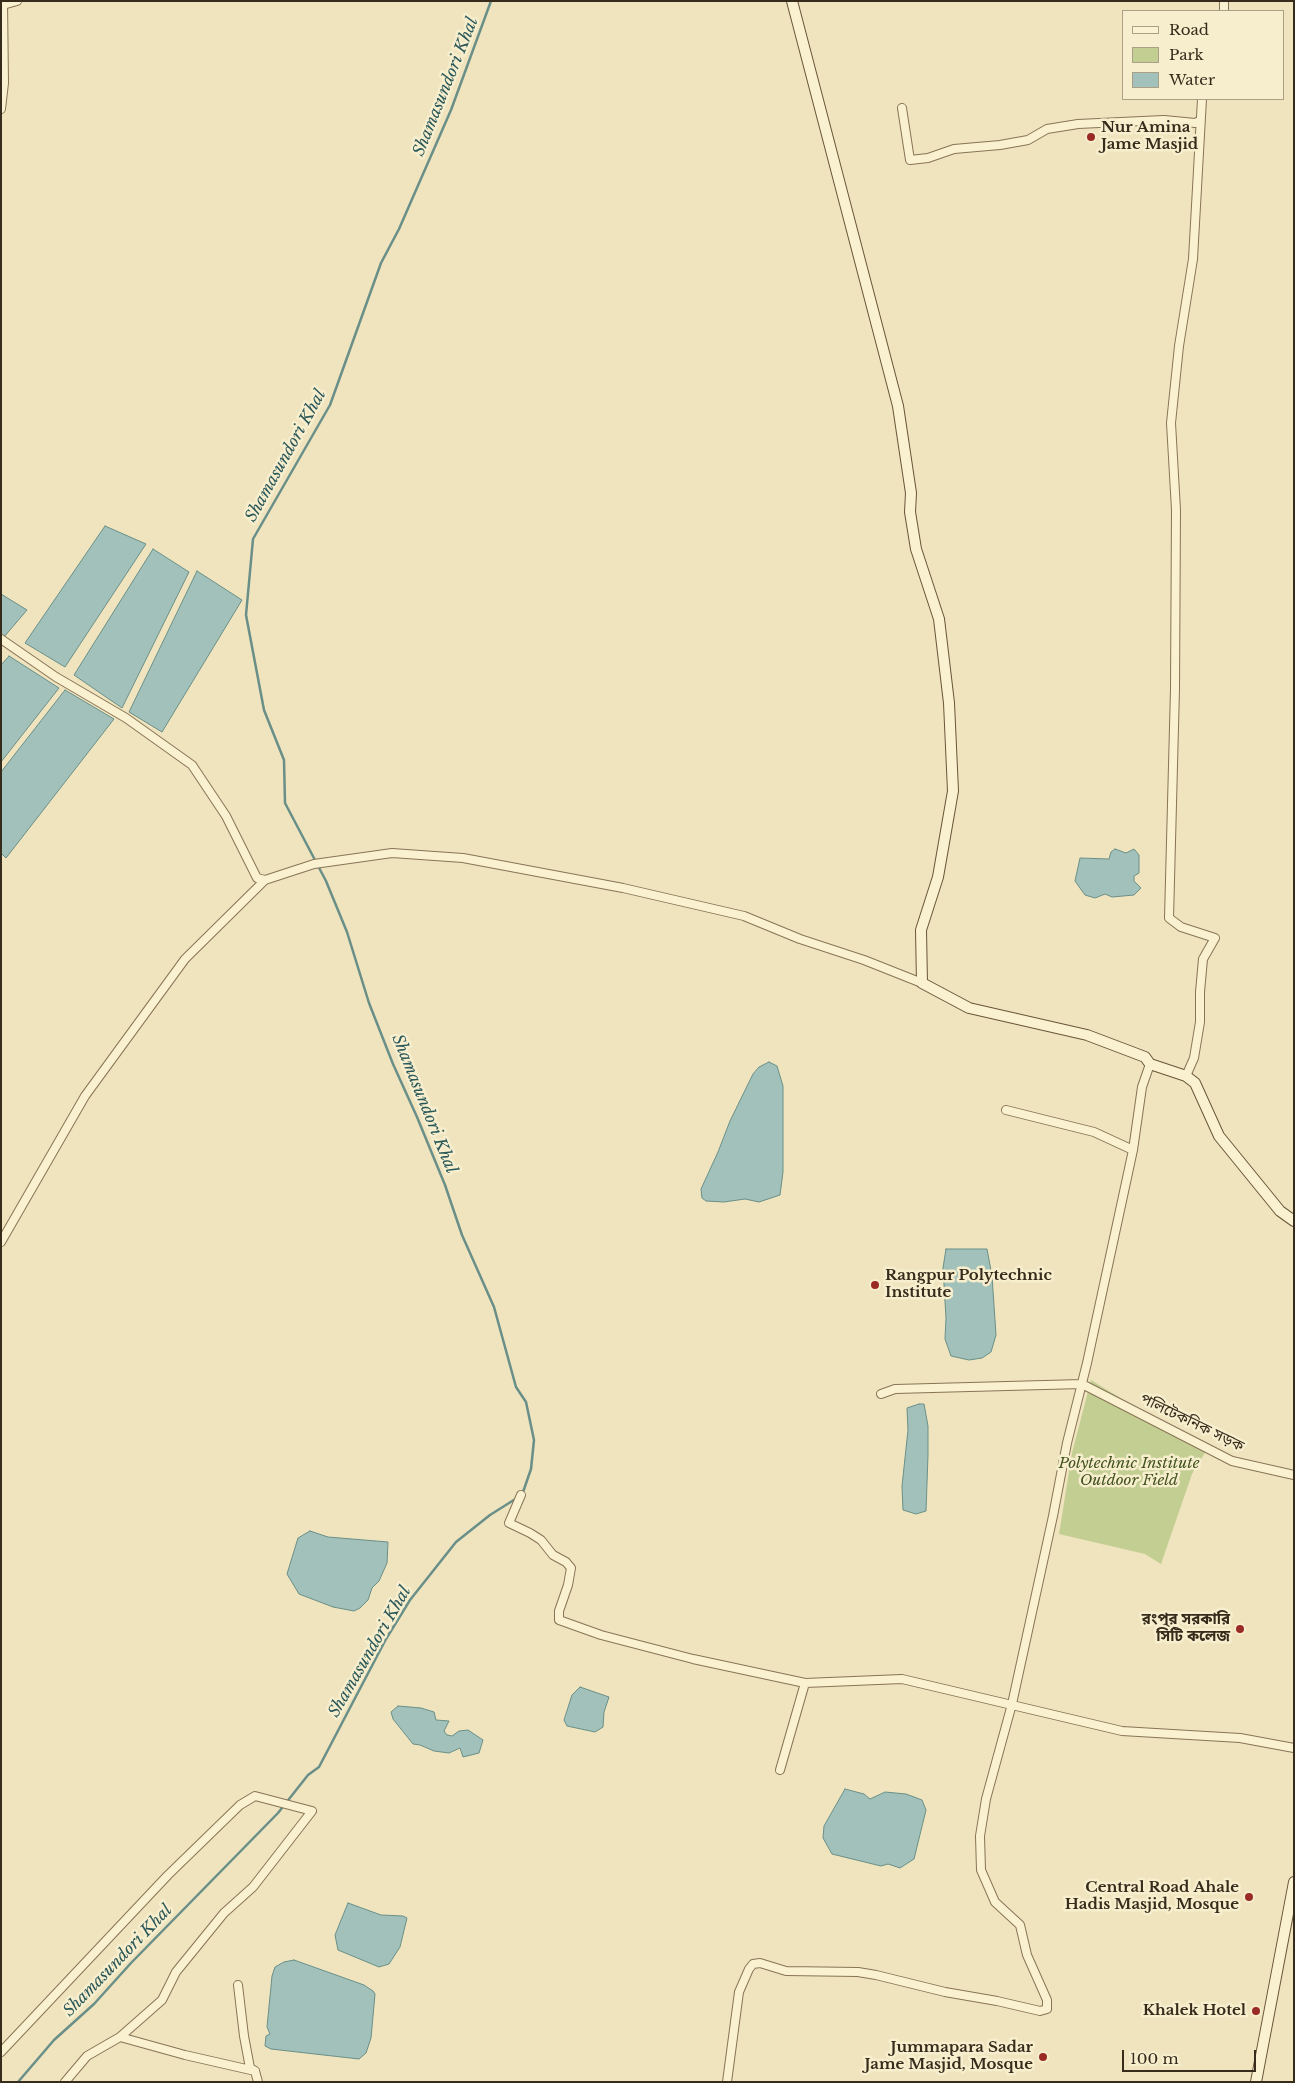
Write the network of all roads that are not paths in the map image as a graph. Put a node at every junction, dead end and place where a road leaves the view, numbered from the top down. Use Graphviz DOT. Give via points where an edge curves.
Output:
graph roads {
  1 [pos="17,1"];
  2 [pos="792,1"];
  3 [pos="3,3"];
  4 [pos="1202,100"];
  5 [pos="1,108"];
  6 [pos="902,108"];
  7 [pos="1200,122"];
  8 [pos="1,639"];
  9 [pos="266,880"];
  10 [pos="922,983"];
  11 [pos="1150,1064"];
  12 [pos="1186,1076"];
  13 [pos="1006,1110"];
  14 [pos="1133,1150"];
  15 [pos="1294,1222"];
  16 [pos="1,1242"];
  17 [pos="1082,1384"];
  18 [pos="881,1394"];
  19 [pos="1294,1475"];
  20 [pos="522,1495"];
  21 [pos="805,1683"];
  22 [pos="1012,1704"];
  23 [pos="1294,1748"];
  24 [pos="780,1770"];
  25 [pos="1294,1882"];
  26 [pos="238,1985"];
  27 [pos="120,2037"];
  28 [pos="1,2052"];
  29 [pos="255,2071"];
  30 [pos="65,2082"];
  31 [pos="258,2082"];
  32 [pos="728,2082"];
  33 [pos="1256,2082"];
  1 -- 3 [label="street"];
  2 -- 10 [label="main road" via="898,406 916,549 938,619 949,703 953,791 938,877 921,930"];
  3 -- 5 [label="street" via="4,83"];
  4 -- 7 [label="street"];
  6 -- 7 [label="street" via="910,160 954,149 1028,140 1047,129 1078,124 1164,120"];
  7 -- 12 [label="street" via="1193,259 1171,423 1176,510 1176,669 1168,918 1181,927 1215,938 1203,959 1200,1022 1194,1058"];
  8 -- 9 [label="street" via="56,677 126,718 192,765 226,816 257,878"];
  9 -- 10 [label="street" via="314,864 392,854 463,858 622,888 744,916"];
  9 -- 16 [label="street" via="186,959 84,1096"];
  10 -- 11 [label="main road" via="969,1008 1087,1035 1145,1056"];
  11 -- 12 [label="main road"];
  11 -- 14 [label="street" via="1142,1087"];
  12 -- 15 [label="main road" via="1195,1083 1219,1136 1280,1211"];
  13 -- 14 [label="street" via="1094,1132"];
  14 -- 17 [label="street"];
  17 -- 18 [label="street" via="895,1389"];
  17 -- 19 [label="street, পলিটেকনিক সড়ক" via="1232,1461"];
  17 -- 22 [label="street"];
  20 -- 21 [label="street" via="509,1523 541,1540 572,1568 559,1611 560,1620 601,1635 693,1659"];
  21 -- 22 [label="street" via="902,1679"];
  21 -- 24 [label="street"];
  22 -- 23 [label="street" via="1122,1731 1240,1738"];
  22 -- 32 [label="street" via="986,1798 980,1836 982,1870 995,1902 1020,1925 1027,1955 1047,2000 1047,2009 1040,2012 858,1972 786,1971 753,1964 740,1992"];
  25 -- 33 [label="main road"];
  26 -- 29 [label="street" via="250,2068"];
  27 -- 28 [label="street" via="162,2000 176,1972 224,1912 253,1887 312,1811 255,1796 240,1805"];
  27 -- 29 [label="street"];
  27 -- 30 [label="street" via="87,2056"];
  29 -- 31 [label="street"];
}
